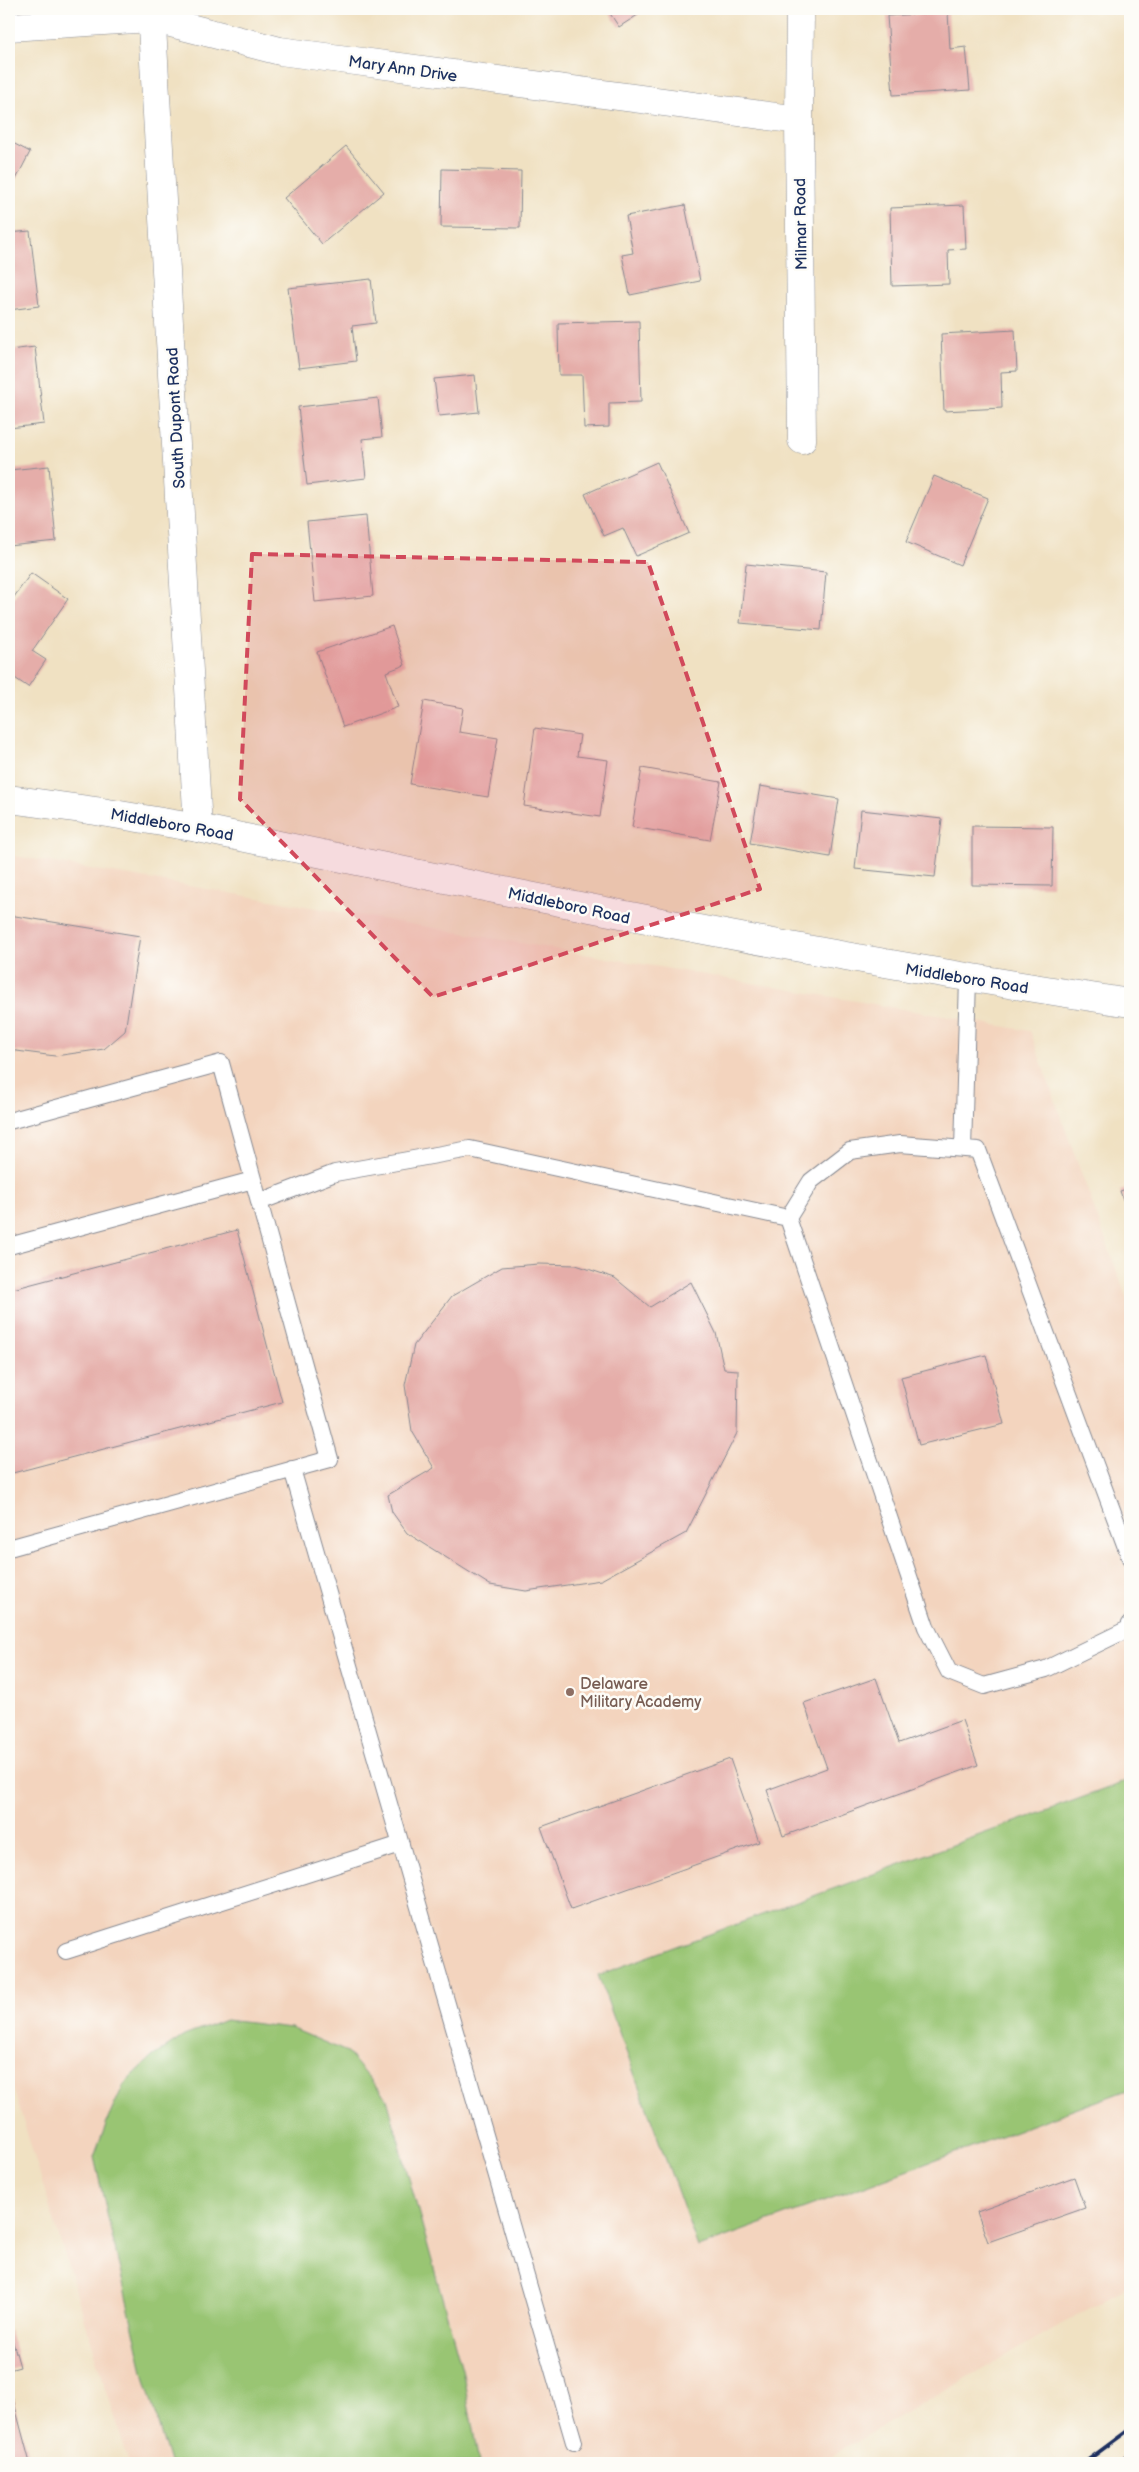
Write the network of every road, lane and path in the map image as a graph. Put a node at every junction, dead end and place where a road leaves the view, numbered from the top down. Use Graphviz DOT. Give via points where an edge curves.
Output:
graph roads {
  1 [pos="800,9"];
  2 [pos="151,14"];
  3 [pos="9,27"];
  4 [pos="799,120"];
  5 [pos="802,440"];
  6 [pos="9,799"];
  7 [pos="198,828"];
  8 [pos="968,979"];
  9 [pos="1130,1003"];
  10 [pos="9,1121"];
  11 [pos="963,1149"];
  12 [pos="253,1180"];
  13 [pos="259,1202"];
  14 [pos="788,1218"];
  15 [pos="9,1246"];
  16 [pos="292,1469"];
  17 [pos="9,1548"];
  18 [pos="1130,1558"];
  19 [pos="1130,1624"];
  20 [pos="401,1844"];
  21 [pos="66,1950"];
  22 [pos="574,2442"];
  1 -- 4 [label="street, Milmar Road"];
  2 -- 3 [label="street, Mary Ann Drive"];
  2 -- 4 [label="street, Mary Ann Drive" via="280,51"];
  2 -- 7 [label="street, South Dupont Road"];
  4 -- 5 [label="street, Milmar Road"];
  6 -- 7 [label="street, Middleboro Road"];
  7 -- 8 [label="street, Middleboro Road" via="657,923"];
  8 -- 9 [label="street, Middleboro Road"];
  8 -- 11 [label="lane"];
  10 -- 12 [label="lane" via="221,1063"];
  11 -- 14 [label="lane" via="900,1144 850,1151 811,1181"];
  11 -- 18 [label="lane" via="978,1150"];
  12 -- 13 [label="lane"];
  12 -- 15 [label="lane"];
  13 -- 14 [label="lane" via="335,1173 470,1149"];
  13 -- 16 [label="lane" via="330,1459"];
  14 -- 19 [label="lane" via="926,1627 949,1672 984,1686 1046,1669 1128,1629"];
  16 -- 17 [label="lane"];
  16 -- 20 [label="lane"];
  20 -- 21 [label="lane"];
  20 -- 22 [label="lane"];
}
